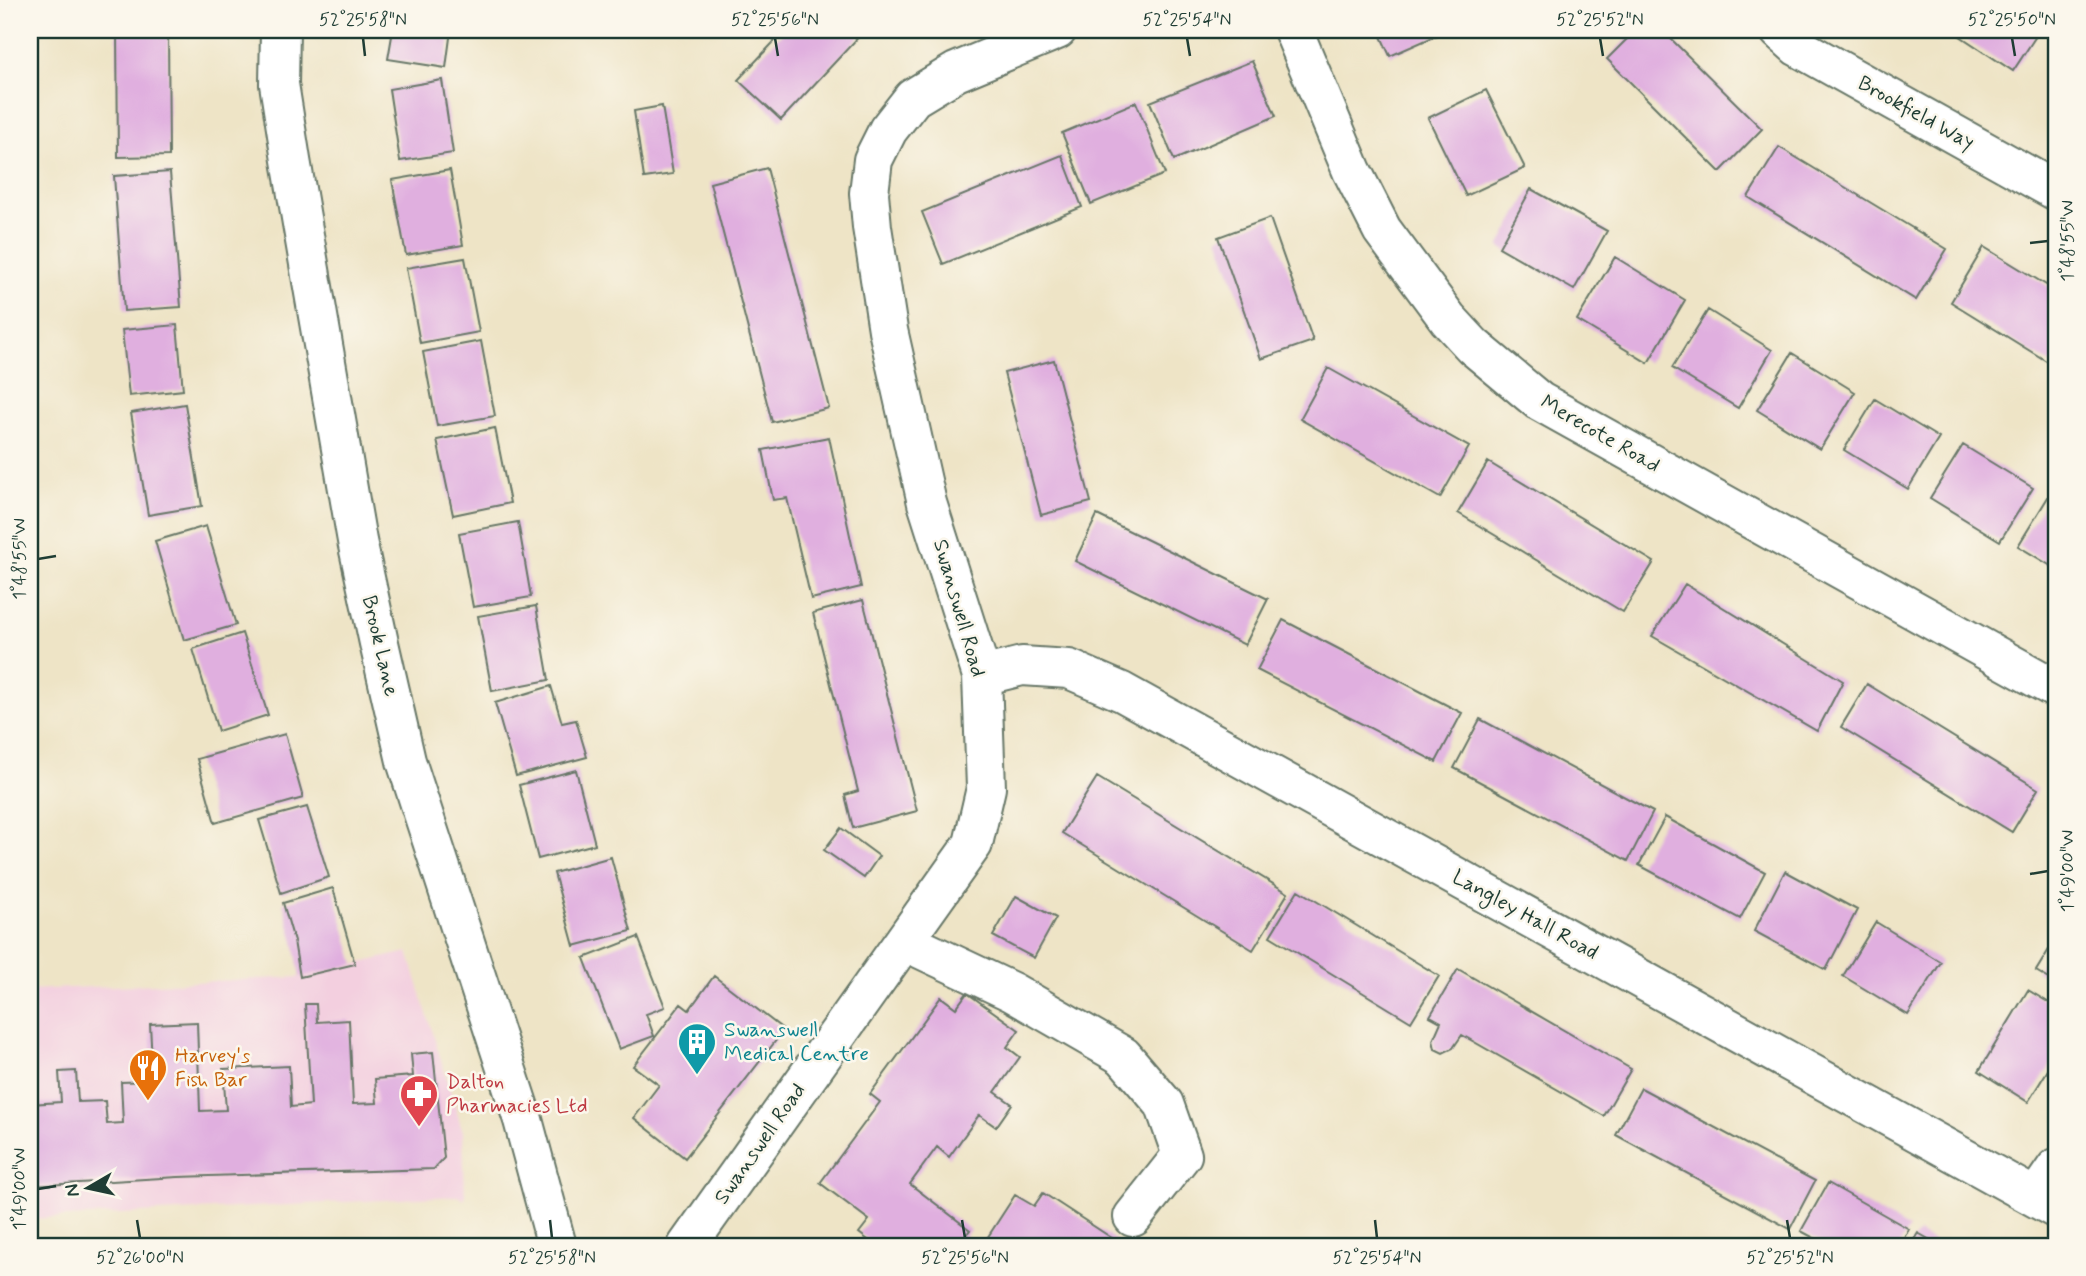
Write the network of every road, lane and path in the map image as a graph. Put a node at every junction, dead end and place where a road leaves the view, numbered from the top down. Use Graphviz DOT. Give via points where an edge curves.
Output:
graph roads {
  1 [pos="280,30"];
  2 [pos="1057,30"];
  3 [pos="1293,30"];
  4 [pos="1779,30"];
  5 [pos="2056,191"];
  6 [pos="982,676"];
  7 [pos="2056,689"];
  8 [pos="904,941"];
  9 [pos="2049,1191"];
  10 [pos="1133,1217"];
  11 [pos="557,1246"];
  12 [pos="687,1246"];
  1 -- 11 [label="street, Brook Lane" via="279,84 289,147 357,541 382,656 406,761 523,1120"];
  2 -- 6 [label="street, Swanswell Road" via="956,72 913,98 888,130 873,160 869,193 888,330 927,503"];
  3 -- 7 [label="street, Merecote Road" via="1382,230 1473,346 1539,401"];
  4 -- 5 [label="street, Brookfield Way" via="1798,47"];
  6 -- 8 [label="street, Swanswell Road" via="986,788 972,844"];
  6 -- 9 [label="street, Langley Hall Road" via="1021,666 1069,669 1122,692"];
  8 -- 10 [label="street" via="1012,992 1123,1056 1164,1104 1182,1155"];
  8 -- 12 [label="street, Swanswell Road"];
}
